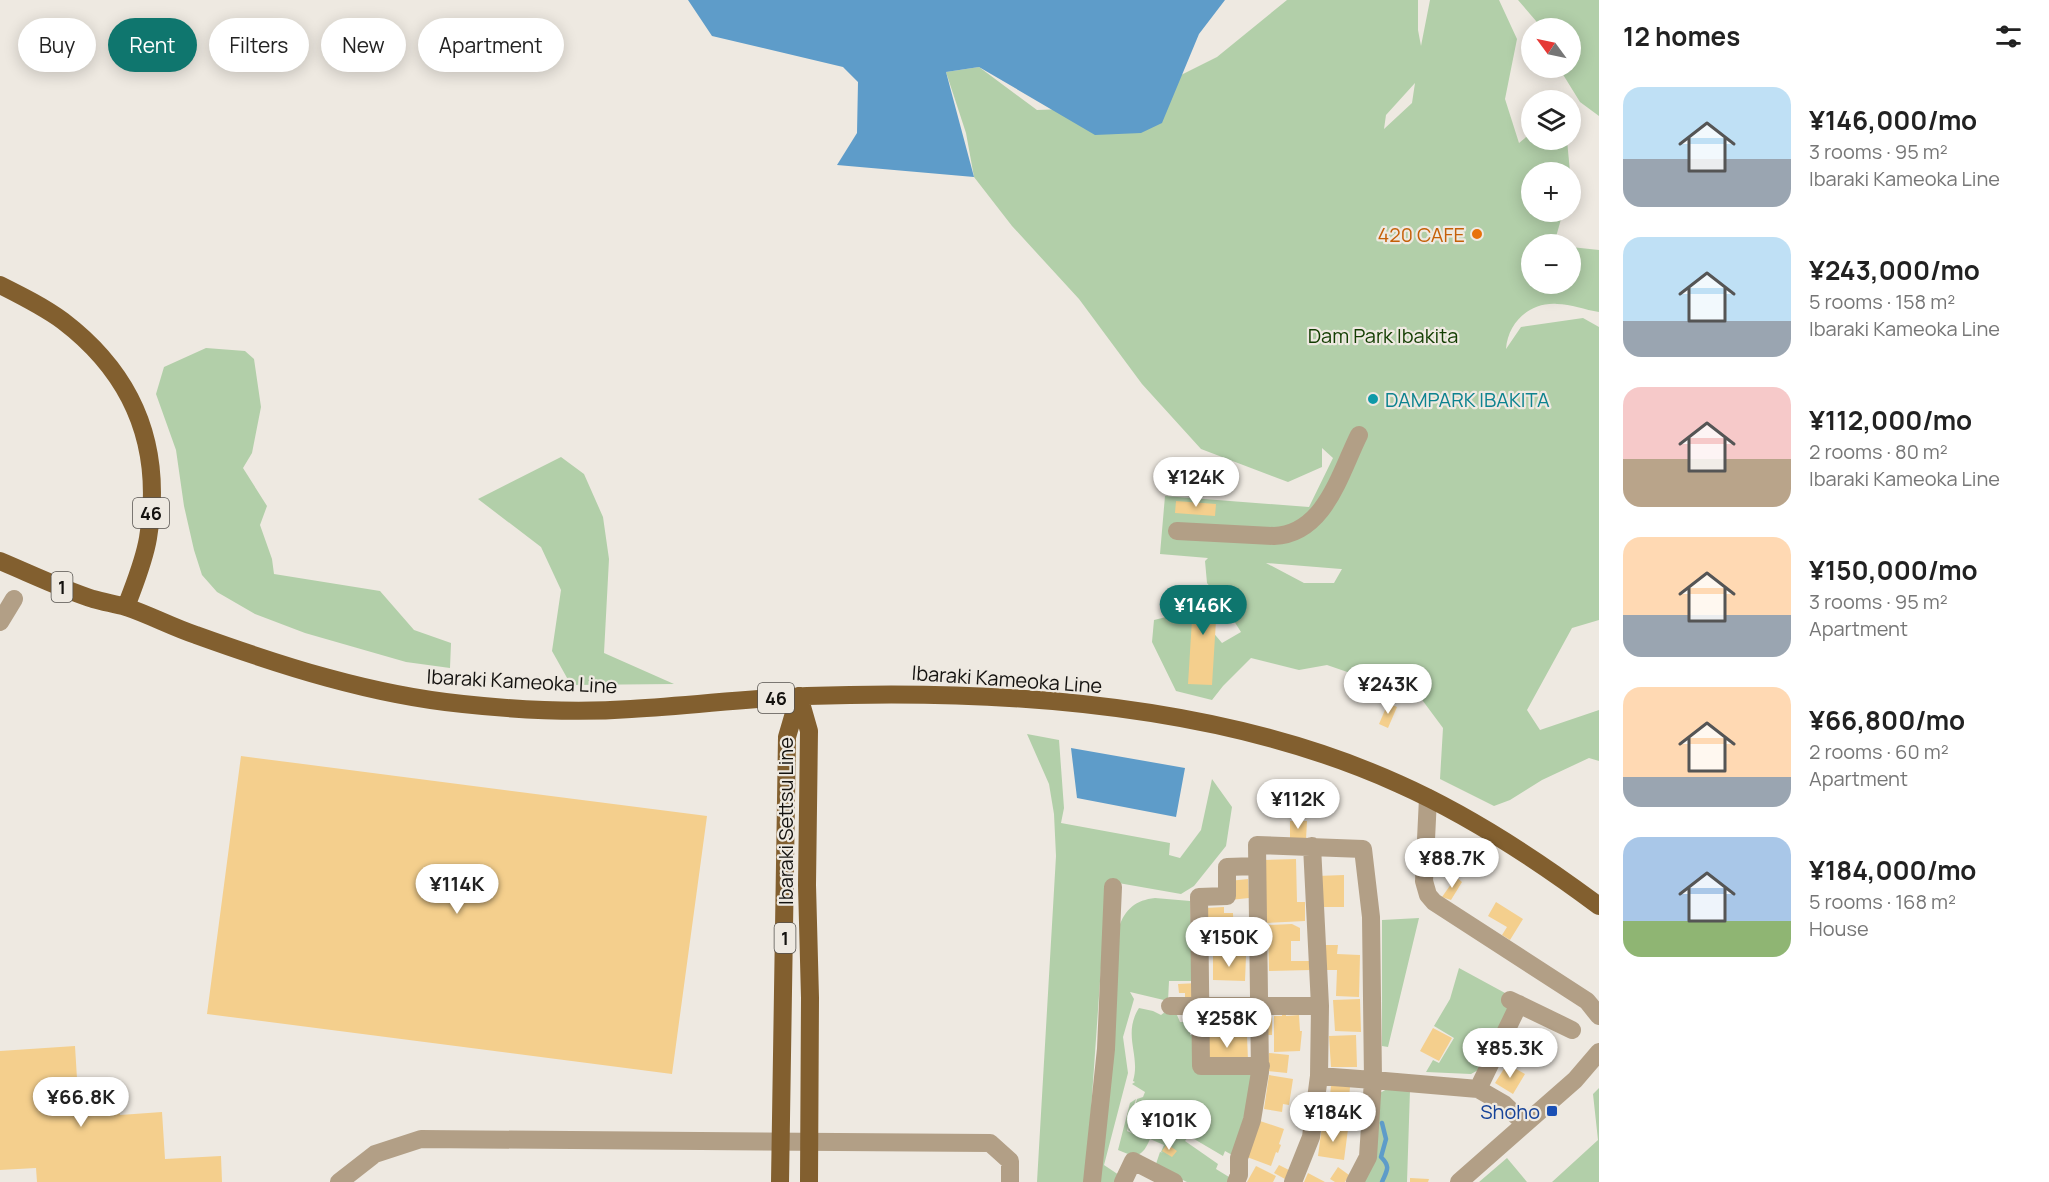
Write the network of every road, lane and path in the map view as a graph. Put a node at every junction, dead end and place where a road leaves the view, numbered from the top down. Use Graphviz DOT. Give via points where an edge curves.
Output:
graph roads {
  1 [pos="0,285"];
  2 [pos="1359,435"];
  3 [pos="1177,531"];
  4 [pos="0,561"];
  5 [pos="14,599"];
  6 [pos="126,607"];
  7 [pos="0,622"];
  8 [pos="799,696"];
  9 [pos="1428,798"];
  10 [pos="1312,846"];
  11 [pos="1257,866"];
  12 [pos="1110,895"];
  13 [pos="1599,906"];
  14 [pos="1170,1006"];
  15 [pos="1201,1006"];
  16 [pos="1260,1006"];
  17 [pos="1320,1006"];
  18 [pos="1599,1016"];
  19 [pos="1572,1030"];
  20 [pos="1599,1052"];
  21 [pos="1260,1066"];
  22 [pos="1319,1076"];
  23 [pos="1373,1080"];
  24 [pos="1478,1089"];
  25 [pos="1525,1124"];
  26 [pos="781,1143"];
  27 [pos="809,1143"];
  28 [pos="339,1182"];
  29 [pos="780,1182"];
  30 [pos="809,1182"];
  31 [pos="1010,1182"];
  32 [pos="1092,1182"];
  33 [pos="1123,1182"];
  34 [pos="1174,1182"];
  35 [pos="1236,1182"];
  36 [pos="1293,1182"];
  37 [pos="1355,1182"];
  38 [pos="1459,1182"];
  1 -- 6 [label="main road, 46" via="43,308 81,336 113,372 138,416 148,447 153,491 145,551"];
  2 -- 3 [label="street" via="1326,504 1298,531 1274,536"];
  4 -- 6 [label="main road, 1" via="91,598"];
  5 -- 7 [label="street"];
  6 -- 8 [label="main road, Ibaraki Kameoka Line / 46" via="273,660 428,700 629,710"];
  8 -- 9 [label="main road, Ibaraki Kameoka Line / 46" via="914,694 1004,698 1182,719 1299,746 1357,766"];
  8 -- 26 [label="main road, Ibaraki Settsu Line / 1" via="787,737"];
  8 -- 27 [label="main road, Ibaraki Settsu Line / 1" via="809,731"];
  9 -- 13 [label="main road, Ibaraki Kameoka Line / 46" via="1521,850"];
  9 -- 18 [label="street" via="1424,872 1428,895 1587,1001"];
  10 -- 11 [label="street" via="1257,844"];
  10 -- 17 [label="street"];
  10 -- 23 [label="street" via="1363,849 1371,917"];
  11 -- 15 [label="street" via="1227,867 1227,896 1199,897"];
  11 -- 16 [label="street"];
  12 -- 32 [label="street" via="1106,1049"];
  14 -- 15 [label="street"];
  15 -- 16 [label="street"];
  15 -- 21 [label="street" via="1201,1066"];
  16 -- 17 [label="street"];
  16 -- 21 [label="street"];
  17 -- 22 [label="street"];
  19 -- 24 [label="street" via="1514,1002"];
  20 -- 25 [label="street" via="1575,1080"];
  21 -- 35 [label="street" via="1255,1106"];
  22 -- 23 [label="street"];
  22 -- 36 [label="street" via="1311,1137"];
  23 -- 24 [label="street"];
  23 -- 37 [label="street" via="1368,1157"];
  24 -- 25 [label="street" via="1504,1104"];
  25 -- 38 [label="street"];
  26 -- 27 [label="street"];
  26 -- 28 [label="street" via="421,1139 375,1154"];
  26 -- 29 [label="main road, Ibaraki Settsu Line / 1"];
  27 -- 30 [label="main road, Ibaraki Settsu Line / 1"];
  27 -- 31 [label="street" via="990,1143 1010,1161"];
  33 -- 34 [label="street" via="1133,1161 1149,1159"];
}
